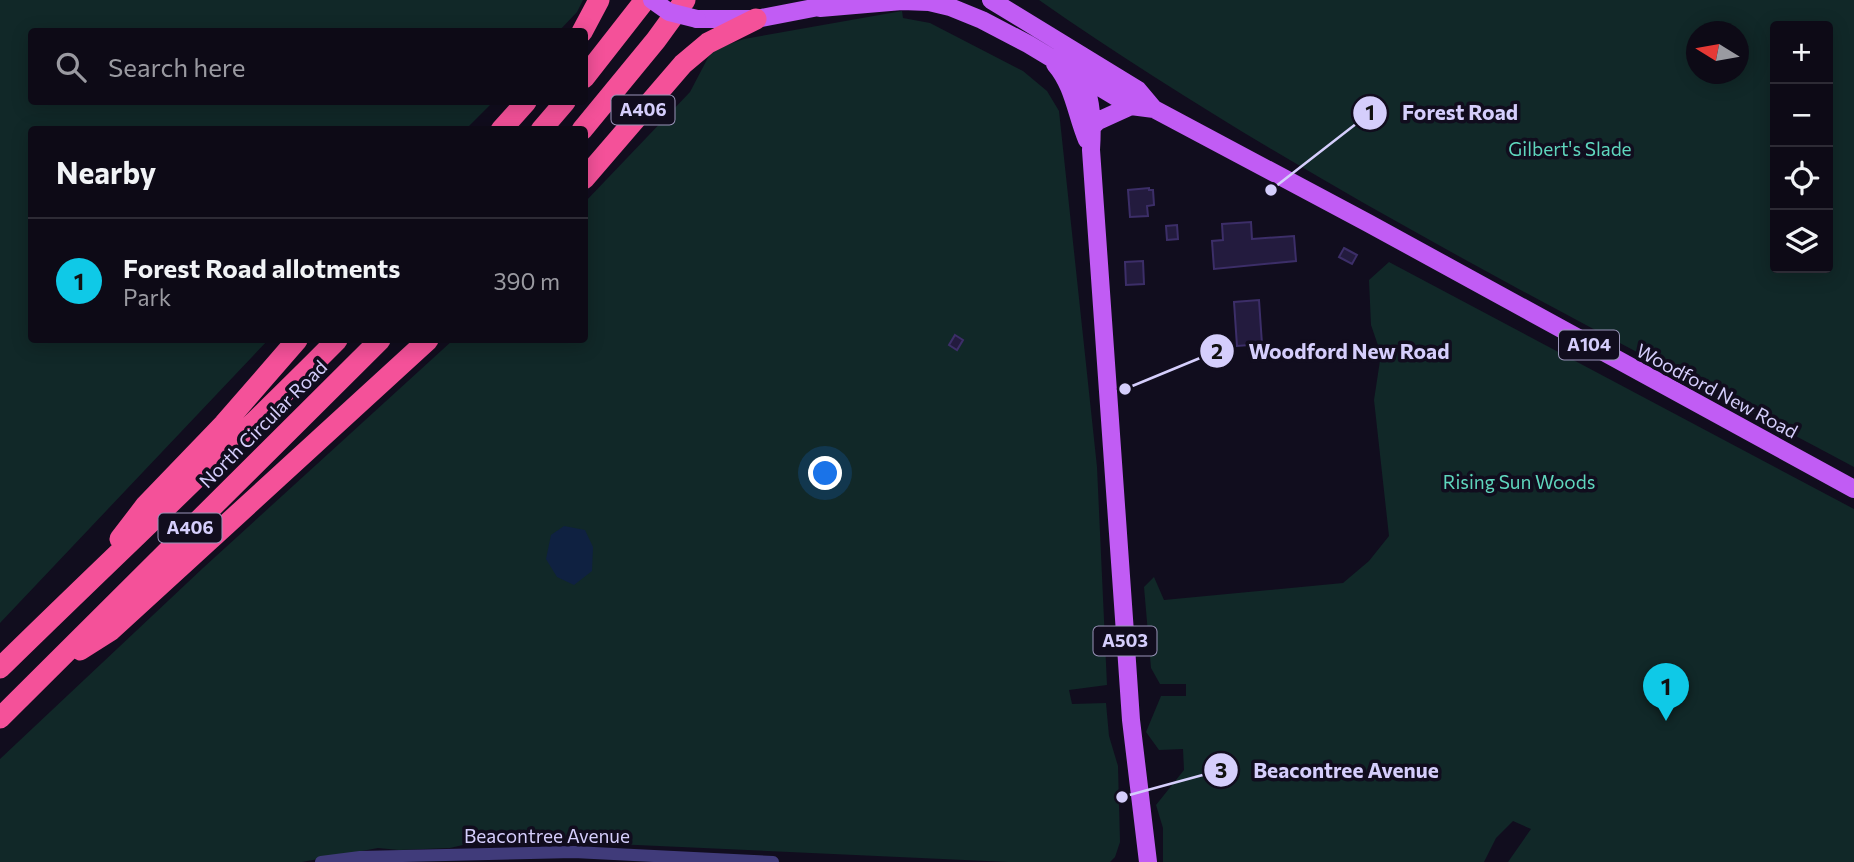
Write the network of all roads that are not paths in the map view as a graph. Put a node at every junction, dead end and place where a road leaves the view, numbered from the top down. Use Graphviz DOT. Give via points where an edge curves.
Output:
graph roads {
  1 [pos="599,0"];
  2 [pos="645,0"];
  3 [pos="652,0"];
  4 [pos="685,0"];
  5 [pos="842,0"];
  6 [pos="991,0"];
  7 [pos="820,8"];
  8 [pos="756,19"];
  9 [pos="584,28"];
  10 [pos="1069,50"];
  11 [pos="1048,55"];
  12 [pos="588,73"];
  13 [pos="1081,75"];
  14 [pos="523,105"];
  15 [pos="562,105"];
  16 [pos="1131,106"];
  17 [pos="1154,109"];
  18 [pos="505,126"];
  19 [pos="544,126"];
  20 [pos="585,126"];
  21 [pos="1092,127"];
  22 [pos="1091,150"];
  23 [pos="588,174"];
  24 [pos="294,343"];
  25 [pos="334,343"];
  26 [pos="377,343"];
  27 [pos="425,343"];
  28 [pos="1854,489"];
  29 [pos="84,585"];
  30 [pos="0,668"];
  31 [pos="43,673"];
  32 [pos="0,718"];
  33 [pos="574,857"];
  34 [pos="321,862"];
  35 [pos="773,862"];
  36 [pos="1148,862"];
  1 -- 9 [label="highway"];
  2 -- 12 [label="highway"];
  3 -- 8 [label="main road, bridge" via="669,12 697,19"];
  4 -- 20 [label="highway, A406"];
  5 -- 7 [label="main road"];
  6 -- 10 [label="main road, Woodford New Road / A104"];
  7 -- 8 [label="main road"];
  7 -- 11 [label="main road, Woodford New Road / A104" via="929,2 982,20"];
  8 -- 23 [label="highway, A406" via="708,43 683,64"];
  10 -- 13 [label="main road, A503"];
  10 -- 17 [label="main road, Woodford New Road / A104" via="1138,90"];
  11 -- 13 [label="main road, Woodford New Road / A104"];
  11 -- 22 [label="main road, A503" via="1065,75"];
  13 -- 16 [label="main road, Woodford New Road / A104"];
  13 -- 21 [label="main road, A503" via="1092,106"];
  14 -- 18 [label="highway"];
  15 -- 19 [label="highway"];
  16 -- 17 [label="main road, Woodford New Road / A104"];
  16 -- 21 [label="main road"];
  17 -- 28 [label="main road, Woodford New Road / A104"];
  21 -- 22 [label="main road, A503"];
  22 -- 36 [label="main road, A503" via="1131,720"];
  24 -- 29 [label="highway, A406" via="146,505"];
  25 -- 29 [label="highway, North Circular Road / A406"];
  26 -- 31 [label="highway, North Circular Road / A406"];
  27 -- 31 [label="highway, A406" via="110,631"];
  29 -- 30 [label="highway, North Circular Road / A406"];
  31 -- 32 [label="highway, North Circular Road / A406"];
  33 -- 34 [label="street, Beacontree Avenue" via="360,857"];
  33 -- 35 [label="street, Beacontree Avenue"];
}
